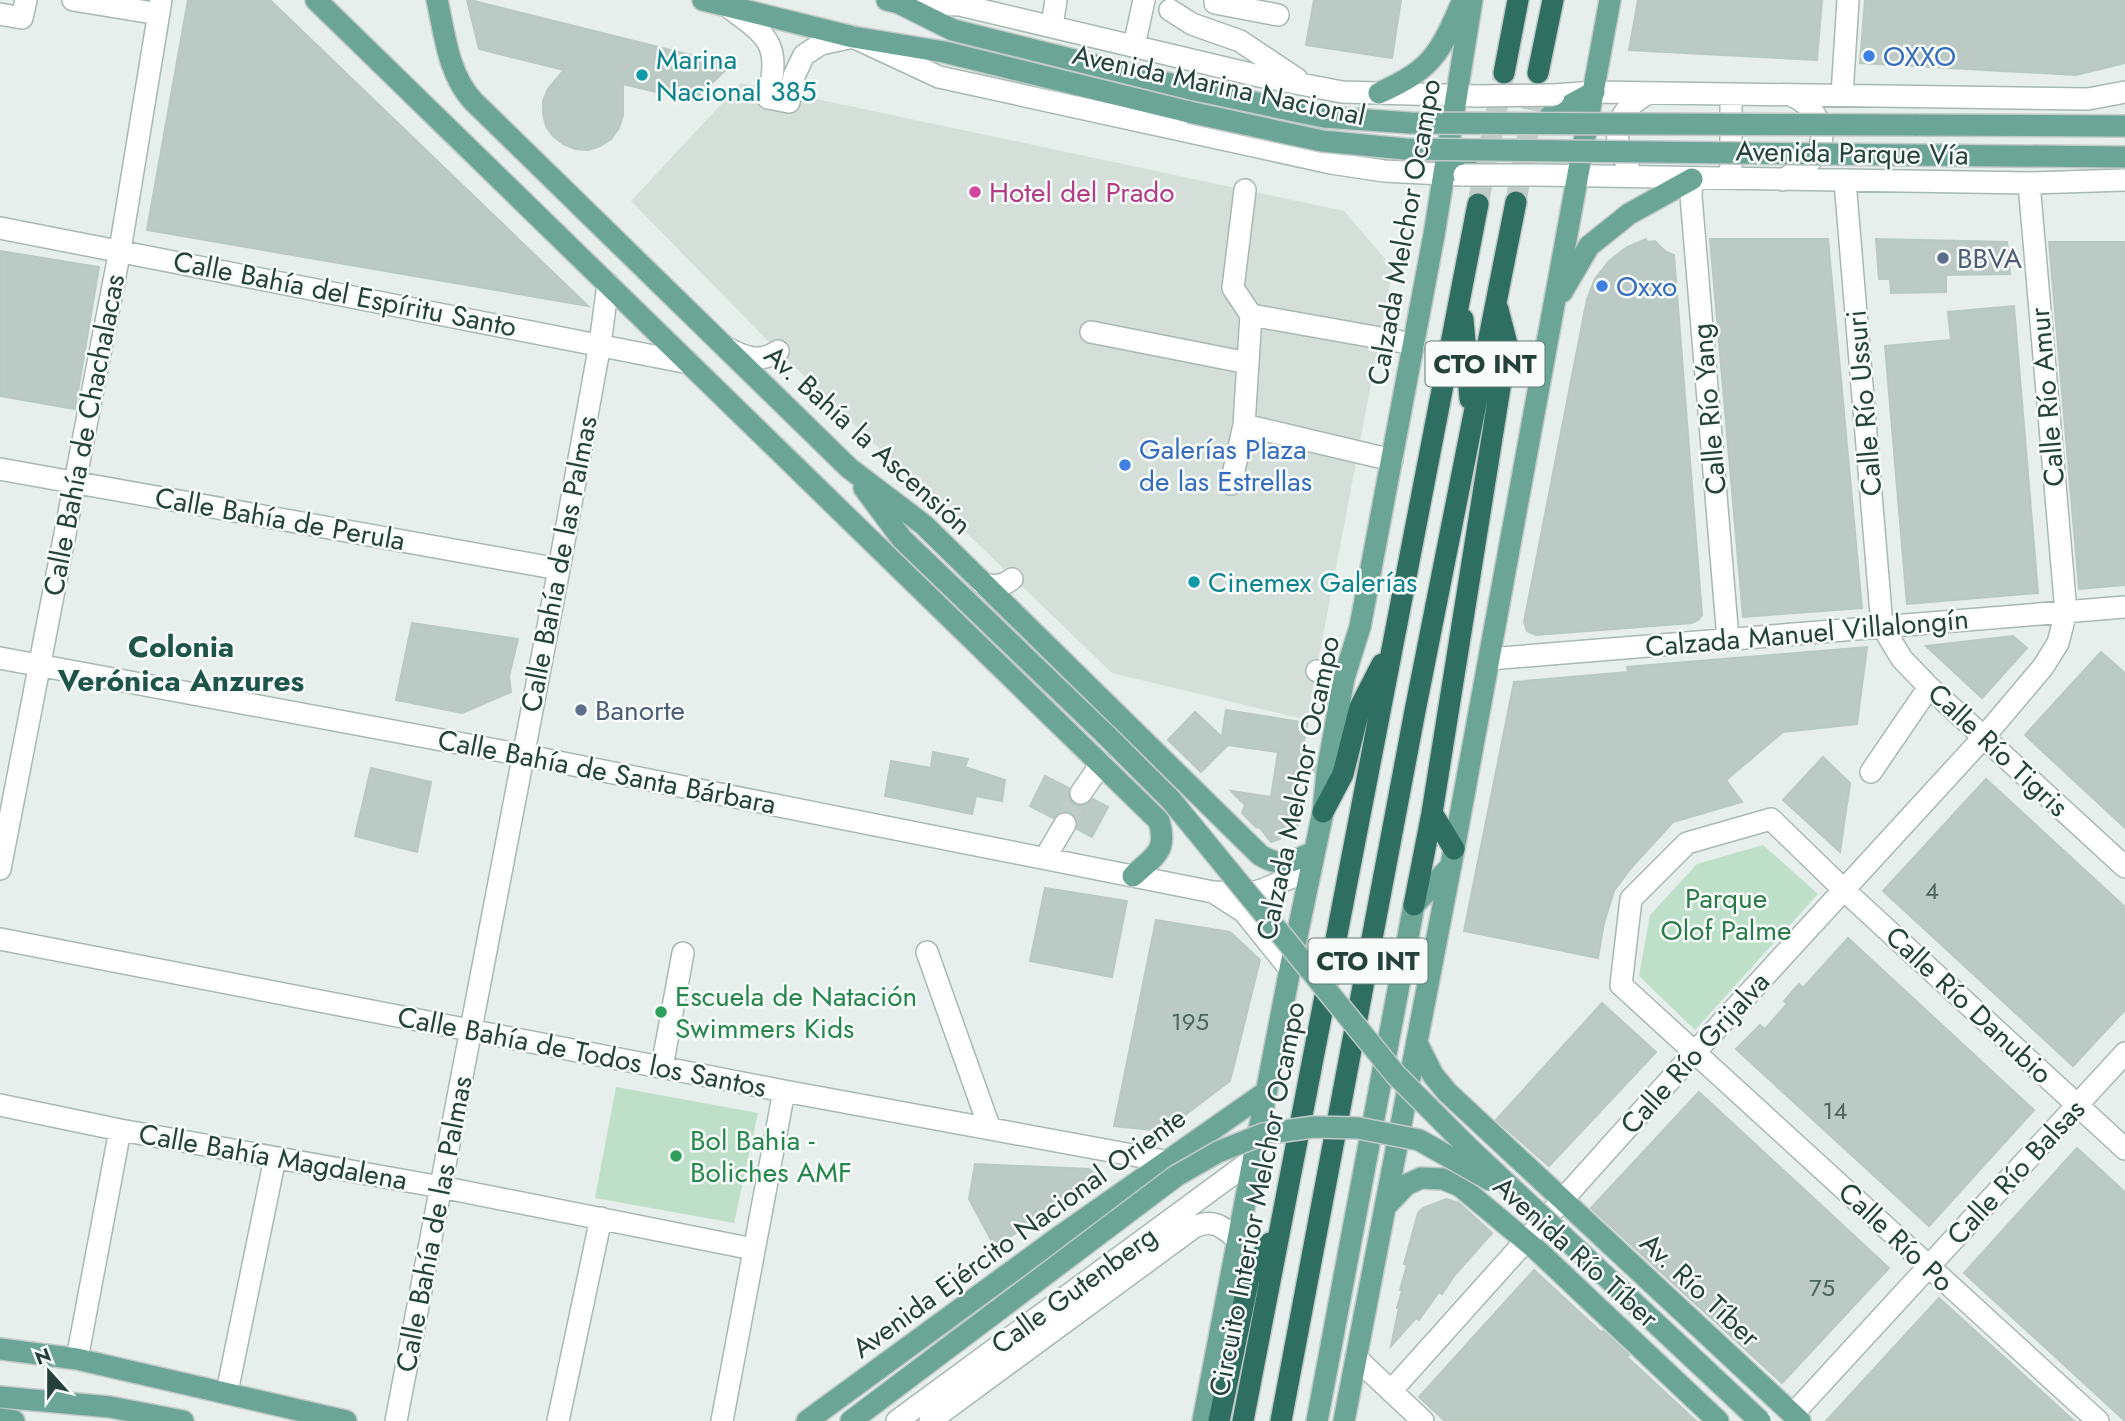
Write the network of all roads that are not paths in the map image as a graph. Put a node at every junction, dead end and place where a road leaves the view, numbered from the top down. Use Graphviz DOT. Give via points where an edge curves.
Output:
graph roads {
  1 [pos="26,0"];
  2 [pos="73,0"];
  3 [pos="316,0"];
  4 [pos="437,0"];
  5 [pos="703,0"];
  6 [pos="1056,0"];
  7 [pos="1144,0"];
  8 [pos="1215,0"];
  9 [pos="1463,0"];
  10 [pos="1472,0"];
  11 [pos="1518,0"];
  12 [pos="1553,0"];
  13 [pos="1610,0"];
  14 [pos="1848,0"];
  15 [pos="893,1"];
  16 [pos="1165,3"];
  17 [pos="727,6"];
  18 [pos="160,7"];
  19 [pos="0,14"];
  20 [pos="1278,15"];
  21 [pos="1052,26"];
  22 [pos="853,37"];
  23 [pos="1134,46"];
  24 [pos="1504,73"];
  25 [pos="1538,73"];
  26 [pos="1307,86"];
  27 [pos="1594,92"];
  28 [pos="2125,92"];
  29 [pos="1379,93"];
  30 [pos="1649,93"];
  31 [pos="1731,94"];
  32 [pos="1788,94"];
  33 [pos="1468,95"];
  34 [pos="1842,95"];
  35 [pos="472,101"];
  36 [pos="1552,106"];
  37 [pos="1915,125"];
  38 [pos="445,126"];
  39 [pos="2125,126"];
  40 [pos="1913,155"];
  41 [pos="2125,157"];
  42 [pos="1458,170"];
  43 [pos="1578,176"];
  44 [pos="1641,178"];
  45 [pos="1692,179"];
  46 [pos="1731,179"];
  47 [pos="1783,180"];
  48 [pos="2125,180"];
  49 [pos="1846,181"];
  50 [pos="2029,183"];
  51 [pos="1245,190"];
  52 [pos="1516,202"];
  53 [pos="1478,204"];
  54 [pos="0,228"];
  55 [pos="120,250"];
  56 [pos="608,284"];
  57 [pos="1461,296"];
  58 [pos="1497,303"];
  59 [pos="1555,303"];
  60 [pos="1251,315"];
  61 [pos="1091,331"];
  62 [pos="600,344"];
  63 [pos="1414,344"];
  64 [pos="725,347"];
  65 [pos="778,351"];
  66 [pos="689,363"];
  67 [pos="1248,363"];
  68 [pos="1244,425"];
  69 [pos="1473,425"];
  70 [pos="1392,460"];
  71 [pos="0,468"];
  72 [pos="849,468"];
  73 [pos="75,482"];
  74 [pos="1231,484"];
  75 [pos="559,569"];
  76 [pos="1012,579"];
  77 [pos="982,583"];
  78 [pos="2066,612"];
  79 [pos="2121,612"];
  80 [pos="1882,626"];
  81 [pos="1728,639"];
  82 [pos="1393,644"];
  83 [pos="0,658"];
  84 [pos="1489,659"];
  85 [pos="39,667"];
  86 [pos="1317,671"];
  87 [pos="1344,678"];
  88 [pos="1929,687"];
  89 [pos="1983,738"];
  90 [pos="523,755"];
  91 [pos="1101,764"];
  92 [pos="1871,772"];
  93 [pos="1081,793"];
  94 [pos="1323,812"];
  95 [pos="1432,813"];
  96 [pos="1066,824"];
  97 [pos="1045,858"];
  98 [pos="1453,858"];
  99 [pos="1313,861"];
  100 [pos="2125,867"];
  101 [pos="0,869"];
  102 [pos="1133,876"];
  103 [pos="1844,890"];
  104 [pos="1213,892"];
  105 [pos="1413,905"];
  106 [pos="0,939"];
  107 [pos="926,952"];
  108 [pos="683,953"];
  109 [pos="1290,969"];
  110 [pos="471,1031"];
  111 [pos="1417,1043"];
  112 [pos="1695,1052"];
  113 [pos="2125,1053"];
  114 [pos="662,1067"];
  115 [pos="784,1091"];
  116 [pos="1266,1092"];
  117 [pos="0,1105"];
  118 [pos="2077,1105"];
  119 [pos="990,1129"];
  120 [pos="120,1130"];
  121 [pos="2125,1149"];
  122 [pos="275,1158"];
  123 [pos="1252,1160"];
  124 [pos="1165,1161"];
  125 [pos="441,1187"];
  126 [pos="1521,1198"];
  127 [pos="1567,1206"];
  128 [pos="1385,1208"];
  129 [pos="601,1218"];
  130 [pos="1279,1229"];
  131 [pos="1059,1237"];
  132 [pos="1237,1239"];
  133 [pos="1532,1246"];
  134 [pos="753,1250"];
  135 [pos="1928,1266"];
  136 [pos="1097,1285"];
  137 [pos="0,1349"];
  138 [pos="1356,1358"];
  139 [pos="77,1359"];
  140 [pos="1391,1391"];
  141 [pos="227,1392"];
  142 [pos="0,1397"];
  143 [pos="1797,1418"];
  144 [pos="0,1419"];
  145 [pos="14,1421"];
  146 [pos="183,1421"];
  147 [pos="346,1421"];
  148 [pos="396,1421"];
  149 [pos="558,1421"];
  150 [pos="722,1421"];
  151 [pos="807,1421"];
  152 [pos="851,1421"];
  153 [pos="897,1421"];
  154 [pos="930,1421"];
  155 [pos="1203,1421"];
  156 [pos="1219,1421"];
  157 [pos="1243,1421"];
  158 [pos="1281,1421"];
  159 [pos="1317,1421"];
  160 [pos="1344,1421"];
  161 [pos="1423,1421"];
  162 [pos="1718,1421"];
  163 [pos="1760,1421"];
  164 [pos="2098,1421"];
  1 -- 19 [label="street" via="22,18"];
  2 -- 18 [label="street"];
  3 -- 38 [label="main road"];
  4 -- 35 [label="main road, Av. Bahía la Ascensión" via="454,72"];
  5 -- 17 [label="main road, Avenida Marina Nacional"];
  6 -- 21 [label="street"];
  7 -- 23 [label="street"];
  8 -- 20 [label="street"];
  9 -- 29 [label="main road" via="1439,52 1408,80"];
  10 -- 33 [label="main road, Calzada Melchor Ocampo / CTO INT"];
  11 -- 24 [label="highway"];
  12 -- 25 [label="highway"];
  13 -- 27 [label="main road, CTO INT"];
  14 -- 34 [label="street"];
  15 -- 21 [label="street, Avenida Marina Nacional" via="960,5"];
  15 -- 37 [label="main road, Avenida Marina Nacional, bridge" via="953,30 1324,117 1411,123"];
  16 -- 26 [label="street" via="1192,24 1240,41"];
  17 -- 22 [label="main road, Avenida Marina Nacional"];
  17 -- 22 [label="street" via="769,41 774,72 768,98 789,102 804,55 821,44"];
  18 -- 55 [label="street, Calle Bahía de Chachalacas"];
  21 -- 23 [label="street, Avenida Marina Nacional"];
  22 -- 40 [label="main road, Avenida Marina Nacional, bridge" via="944,52 1322,141 1405,149"];
  22 -- 42 [label="street, Avenida Marina Nacional" via="939,77 1331,163 1384,171"];
  23 -- 26 [label="street, Avenida Marina Nacional"];
  26 -- 29 [label="street, Avenida Marina Nacional"];
  27 -- 30 [label="street, Avenida Parque Vía"];
  27 -- 36 [label="main road"];
  27 -- 43 [label="main road, CTO INT"];
  28 -- 34 [label="street, Avenida Parque Vía" via="2088,99"];
  29 -- 33 [label="street, Avenida Marina Nacional"];
  30 -- 31 [label="street, Avenida Parque Vía"];
  30 -- 44 [label="street" via="1624,111 1618,125 1620,154"];
  31 -- 32 [label="street, Avenida Parque Vía"];
  31 -- 46 [label="street"];
  32 -- 34 [label="street, Avenida Parque Vía"];
  32 -- 47 [label="street" via="1812,108 1822,128 1814,158"];
  33 -- 36 [label="street, Avenida Marina Nacional, bridge"];
  33 -- 42 [label="main road, Calzada Melchor Ocampo / CTO INT"];
  35 -- 38 [label="main road"];
  35 -- 64 [label="main road, Av. Bahía la Ascensión"];
  36 -- 42 [label="main road, bridge"];
  37 -- 39 [label="main road, Avenida Parque Vía"];
  38 -- 56 [label="main road"];
  40 -- 41 [label="main road, Avenida Parque Vía"];
  42 -- 43 [label="street, Avenida Marina Nacional, bridge"];
  42 -- 63 [label="main road, Calzada Melchor Ocampo / CTO INT"];
  43 -- 44 [label="street, Avenida Parque Vía"];
  43 -- 59 [label="main road, CTO INT"];
  44 -- 45 [label="street, Avenida Parque Vía"];
  45 -- 46 [label="street, Avenida Parque Vía"];
  45 -- 59 [label="main road" via="1629,214 1589,246"];
  45 -- 81 [label="street, Calle Río Yang"];
  46 -- 47 [label="street, Avenida Parque Vía"];
  47 -- 49 [label="street, Avenida Parque Vía"];
  48 -- 50 [label="street, Avenida Parque Vía"];
  49 -- 50 [label="street, Avenida Parque Vía"];
  49 -- 80 [label="street, Calle Río Ussuri"];
  50 -- 78 [label="street, Calle Río Amur"];
  51 -- 60 [label="street" via="1233,288"];
  52 -- 58 [label="highway, CTO INT"];
  53 -- 57 [label="highway, Circuito Interior Melchor Ocampo / CTO INT"];
  54 -- 55 [label="street, Calle Bahía del Espíritu Santo"];
  55 -- 62 [label="street, Calle Bahía del Espíritu Santo"];
  55 -- 73 [label="street, Calle Bahía de Chachalacas"];
  56 -- 62 [label="street, Calle Bahía de las Palmas"];
  56 -- 66 [label="main road"];
  57 -- 69 [label="highway"];
  57 -- 82 [label="highway, Circuito Interior Melchor Ocampo / CTO INT"];
  58 -- 69 [label="highway, CTO INT"];
  58 -- 95 [label="highway" via="1507,344"];
  59 -- 84 [label="main road, CTO INT"];
  60 -- 63 [label="street"];
  60 -- 67 [label="street"];
  61 -- 67 [label="street"];
  62 -- 66 [label="street, Calle Bahía del Espíritu Santo"];
  62 -- 75 [label="street, Calle Bahía de las Palmas"];
  63 -- 70 [label="main road, Calzada Melchor Ocampo / CTO INT"];
  64 -- 65 [label="street" via="751,358 770,357"];
  64 -- 72 [label="main road, Av. Bahía la Ascensión"];
  66 -- 91 [label="main road"];
  67 -- 68 [label="street"];
  68 -- 70 [label="street"];
  68 -- 74 [label="street"];
  69 -- 158 [label="highway, CTO INT"];
  70 -- 87 [label="main road, Calzada Melchor Ocampo / CTO INT" via="1360,626"];
  71 -- 73 [label="street, Calle Bahía de Perula"];
  72 -- 77 [label="main road, Av. Bahía la Ascensión" via="924,525"];
  72 -- 126 [label="main road, bridge" via="902,538 1171,800 1396,1075"];
  73 -- 75 [label="street, Calle Bahía de Perula"];
  73 -- 85 [label="street, Calle Bahía de Chachalacas"];
  75 -- 90 [label="street, Calle Bahía de las Palmas"];
  76 -- 77 [label="street" via="996,586"];
  77 -- 99 [label="main road, Av. Bahía la Ascensión" via="1260,855 1285,864"];
  78 -- 79 [label="street, Calzada Manuel Villalongín"];
  78 -- 80 [label="street, Calzada Manuel Villalongín"];
  78 -- 89 [label="street, Calle Río Grijalva" via="2058,643 2043,667"];
  80 -- 81 [label="street, Calzada Manuel Villalongín"];
  80 -- 88 [label="street, Calle Río Tigris" via="1902,659"];
  81 -- 84 [label="street, Calzada Manuel Villalongín"];
  82 -- 94 [label="highway" via="1360,706 1343,774"];
  82 -- 130 [label="highway, Circuito Interior Melchor Ocampo / CTO INT"];
  83 -- 85 [label="street, Calle Bahía de Santa Bárbara"];
  84 -- 98 [label="main road, CTO INT"];
  85 -- 90 [label="street, Calle Bahía de Santa Bárbara"];
  85 -- 101 [label="street, Calle Bahía de Chachalacas"];
  86 -- 87 [label="street"];
  87 -- 94 [label="main road, Calzada Melchor Ocampo / CTO INT"];
  88 -- 89 [label="street, Calle Río Tigris"];
  88 -- 92 [label="street"];
  89 -- 100 [label="street, Calle Río Tigris"];
  89 -- 103 [label="street, Calle Río Grijalva"];
  90 -- 97 [label="street, Calle Bahía de Santa Bárbara"];
  90 -- 110 [label="street, Calle Bahía de las Palmas"];
  91 -- 93 [label="street"];
  91 -- 102 [label="main road" via="1159,821 1160,849"];
  94 -- 99 [label="main road, Calzada Melchor Ocampo / CTO INT"];
  95 -- 98 [label="highway"];
  95 -- 105 [label="highway"];
  96 -- 97 [label="street"];
  97 -- 102 [label="street, Calle Bahía de Santa Bárbara"];
  98 -- 105 [label="main road"];
  98 -- 111 [label="main road, CTO INT"];
  99 -- 104 [label="street" via="1262,890"];
  99 -- 109 [label="main road, Calzada Melchor Ocampo / CTO INT"];
  102 -- 104 [label="street, Calle Bahía de Santa Bárbara"];
  103 -- 112 [label="street, Calle Río Grijalva"];
  103 -- 112 [label="street, Calle Río Danubio" via="1771,819 1687,843 1631,899 1621,985"];
  103 -- 118 [label="street, Calle Río Danubio"];
  104 -- 109 [label="street" via="1244,912"];
  105 -- 159 [label="main road"];
  106 -- 110 [label="street, Calle Bahía de Todos los Santos"];
  107 -- 119 [label="street"];
  108 -- 114 [label="street"];
  109 -- 116 [label="main road, Calzada Melchor Ocampo / CTO INT"];
  110 -- 114 [label="street, Calle Bahía de Todos los Santos"];
  110 -- 125 [label="street, Calle Bahía de las Palmas"];
  111 -- 127 [label="main road, Avenida Río Tíber" via="1441,1086"];
  111 -- 128 [label="main road, CTO INT"];
  112 -- 127 [label="street, Calle Río Grijalva"];
  112 -- 135 [label="street, Calle Río Po"];
  113 -- 118 [label="street, Calle Río Balsas"];
  114 -- 115 [label="street, Calle Bahía de Todos los Santos"];
  115 -- 119 [label="street, Calle Bahía de Todos los Santos"];
  115 -- 134 [label="street"];
  116 -- 123 [label="main road, Calzada Melchor Ocampo / CTO INT"];
  116 -- 124 [label="main road, Avenida Ejército Nacional Oriente"];
  117 -- 120 [label="street, Calle Bahía Magdalena"];
  118 -- 121 [label="street, Calle Río Danubio"];
  118 -- 135 [label="street, Calle Río Balsas"];
  119 -- 124 [label="street, Calle Bahía de Todos los Santos"];
  120 -- 122 [label="street, Calle Bahía Magdalena"];
  120 -- 139 [label="street"];
  122 -- 125 [label="street, Calle Bahía Magdalena"];
  122 -- 141 [label="street"];
  123 -- 132 [label="main road, Calzada Melchor Ocampo / CTO INT"];
  123 -- 136 [label="street, Calle Gutenberg"];
  124 -- 131 [label="main road, Avenida Ejército Nacional Oriente"];
  125 -- 129 [label="street, Calle Bahía Magdalena"];
  125 -- 148 [label="street, Calle Bahía de las Palmas"];
  126 -- 152 [label="main road, bridge" via="1419,1140 1358,1128 1313,1127 1263,1134 1176,1176"];
  126 -- 163 [label="main road, bridge"];
  127 -- 133 [label="main road" via="1546,1236"];
  127 -- 143 [label="main road, Av. Río Tíber"];
  128 -- 133 [label="main road, Avenida Río Tíber" via="1411,1182 1426,1177 1443,1179 1470,1193"];
  128 -- 138 [label="main road, CTO INT"];
  129 -- 134 [label="street, Calle Bahía Magdalena"];
  129 -- 149 [label="street"];
  130 -- 156 [label="highway" via="1249,1278"];
  130 -- 157 [label="highway, Circuito Interior Melchor Ocampo / CTO INT"];
  131 -- 136 [label="street"];
  131 -- 151 [label="main road, Avenida Ejército Nacional Oriente"];
  132 -- 136 [label="street, Calle Gutenberg" via="1217,1224 1200,1225"];
  132 -- 155 [label="main road, Calzada Melchor Ocampo / CTO INT"];
  133 -- 140 [label="street"];
  133 -- 162 [label="main road, Avenida Río Tíber"];
  134 -- 150 [label="street"];
  135 -- 143 [label="street, Calle Río Balsas"];
  135 -- 164 [label="street, Calle Río Po"];
  136 -- 153 [label="street, Calle Gutenberg"];
  136 -- 154 [label="street, Calle Gutenberg"];
  137 -- 139 [label="main road"];
  138 -- 140 [label="street"];
  138 -- 160 [label="main road, CTO INT"];
  139 -- 141 [label="main road"];
  140 -- 161 [label="street"];
  141 -- 147 [label="main road"];
  142 -- 146 [label="main road" via="110,1407"];
  144 -- 145 [label="main road"];
}
